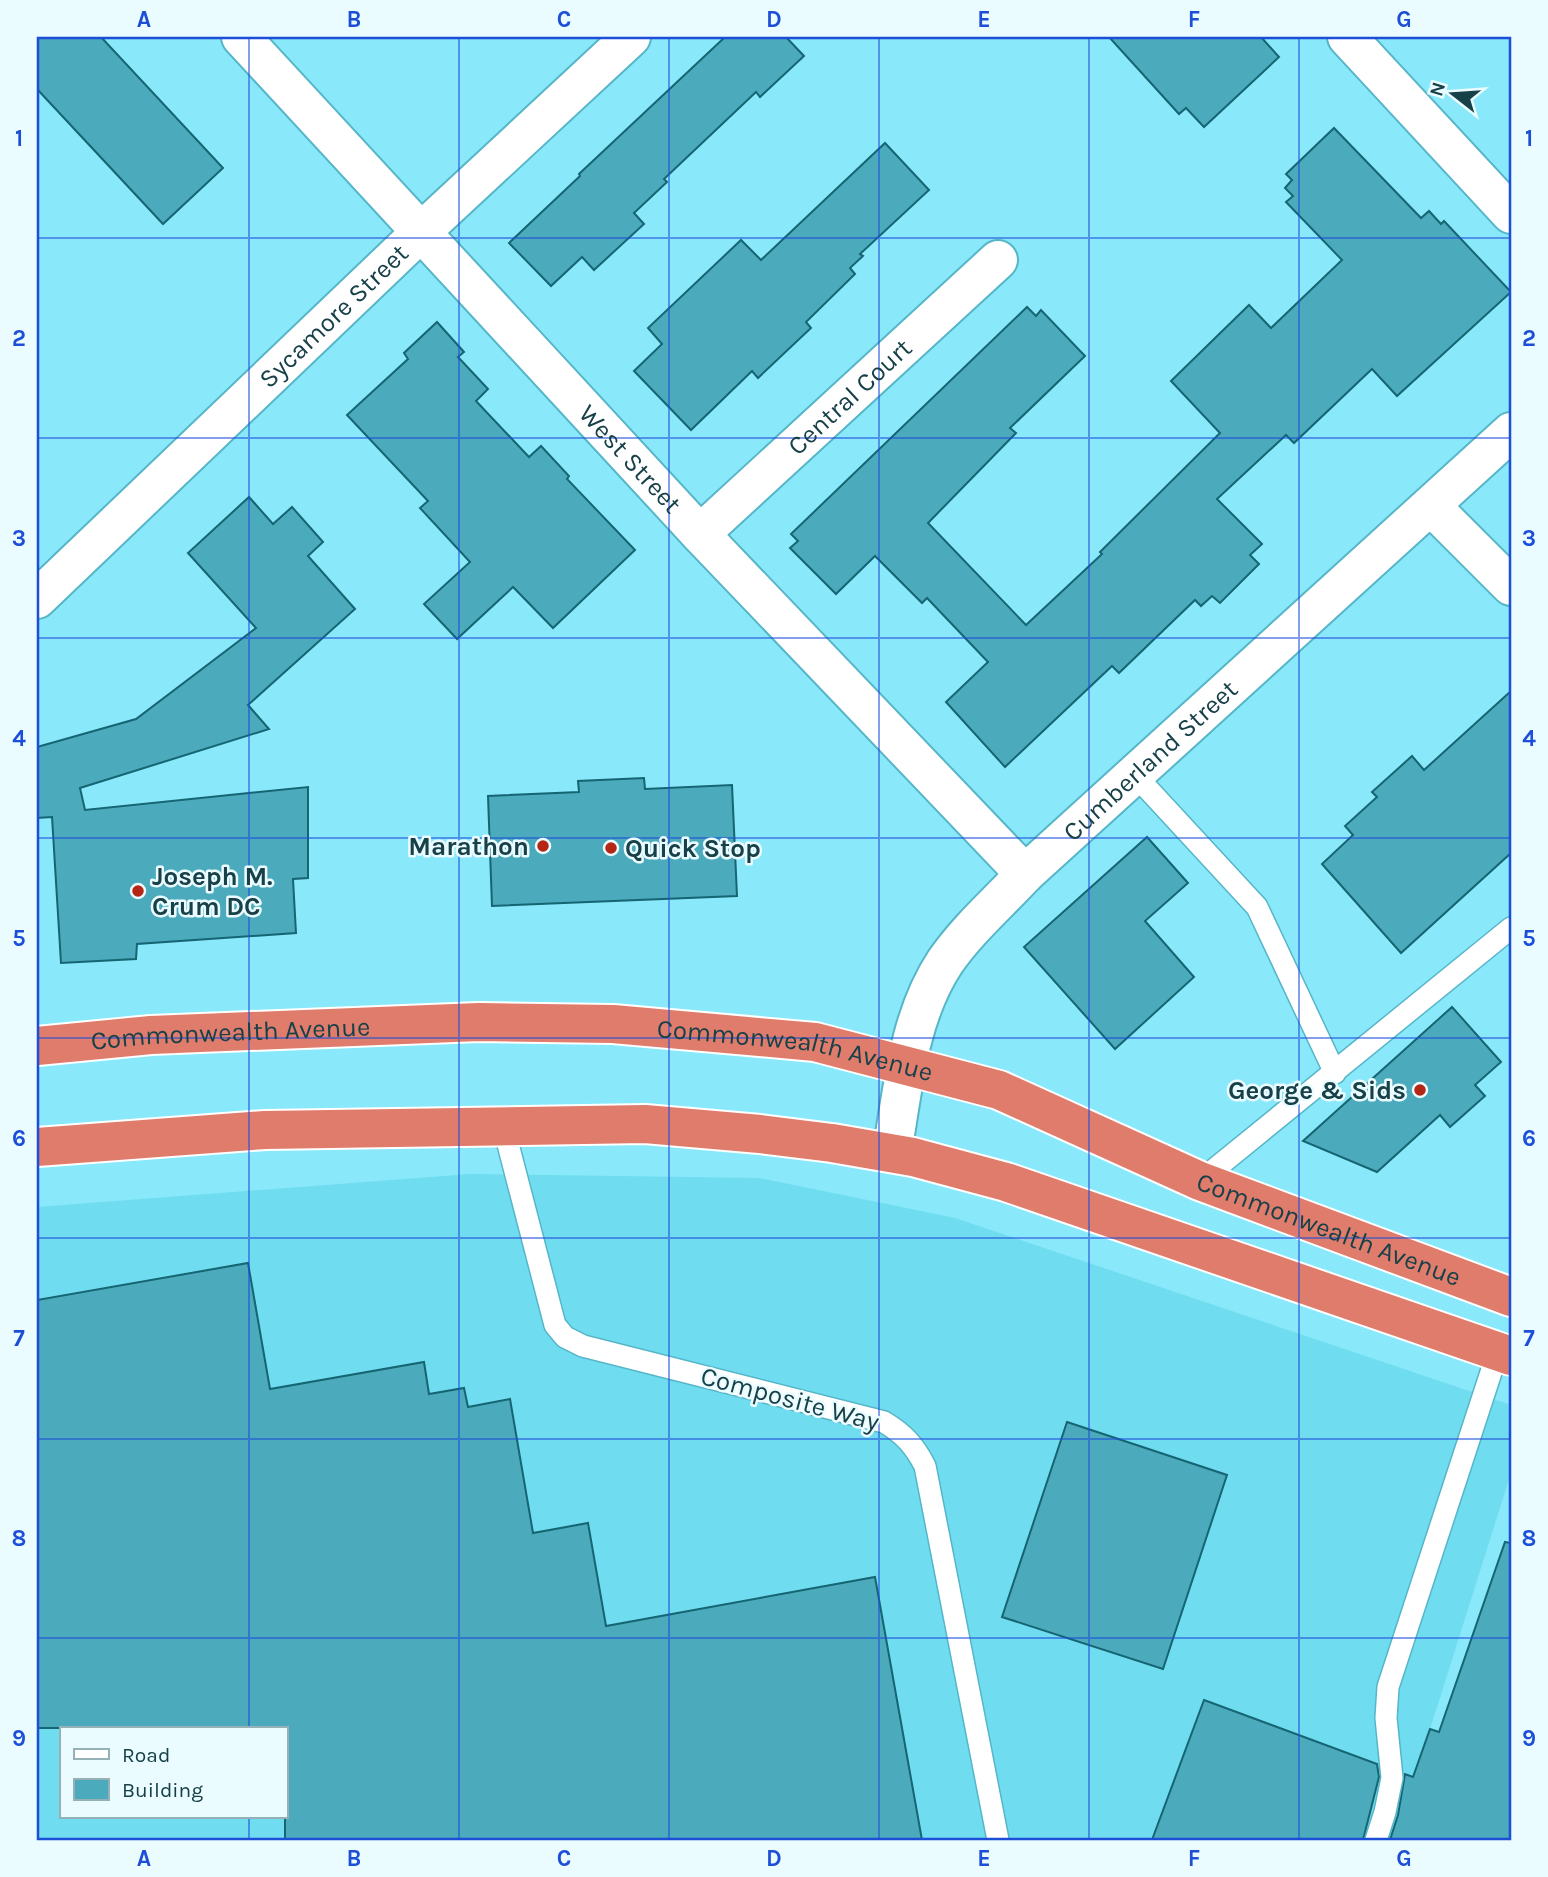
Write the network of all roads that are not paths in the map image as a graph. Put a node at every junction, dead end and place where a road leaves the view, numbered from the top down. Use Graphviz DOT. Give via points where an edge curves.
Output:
graph roads {
  1 [pos="242,37"];
  2 [pos="631,37"];
  3 [pos="1347,37"];
  4 [pos="1511,214"];
  5 [pos="421,232"];
  6 [pos="998,260"];
  7 [pos="1511,432"];
  8 [pos="1431,506"];
  9 [pos="701,534"];
  10 [pos="1511,586"];
  11 [pos="37,599"];
  12 [pos="1135,775"];
  13 [pos="1025,874"];
  14 [pos="1511,928"];
  15 [pos="37,1046"];
  16 [pos="908,1065"];
  17 [pos="1335,1073"];
  18 [pos="503,1125"];
  19 [pos="37,1147"];
  20 [pos="892,1153"];
  21 [pos="1200,1181"];
  22 [pos="1511,1297"];
  23 [pos="1505,1353"];
  24 [pos="998,1840"];
  25 [pos="1376,1840"];
  1 -- 5 [label="street, West Street"];
  2 -- 5 [label="street, Sycamore Street"];
  3 -- 4 [label="street"];
  5 -- 9 [label="street, West Street"];
  5 -- 11 [label="street, Sycamore Street"];
  6 -- 9 [label="street, Central Court"];
  7 -- 8 [label="street, Cumberland Street"];
  8 -- 10 [label="street"];
  8 -- 12 [label="street, Cumberland Street"];
  9 -- 13 [label="street, West Street"];
  12 -- 13 [label="street, Cumberland Street"];
  12 -- 17 [label="lane" via="1257,907"];
  13 -- 16 [label="street, Cumberland Street" via="945,963 921,1009"];
  14 -- 17 [label="lane"];
  15 -- 16 [label="highway, Commonwealth Avenue" via="151,1035 479,1021 600,1024 815,1042"];
  16 -- 20 [label="street, Cumberland Street"];
  16 -- 21 [label="highway, Commonwealth Avenue" via="999,1090"];
  17 -- 21 [label="lane"];
  18 -- 19 [label="highway" via="265,1130"];
  18 -- 20 [label="highway" via="645,1124 772,1135"];
  18 -- 24 [label="lane, Composite Way" via="555,1325 565,1337 583,1346 884,1422 915,1446 925,1466"];
  20 -- 23 [label="highway" via="1006,1182"];
  21 -- 22 [label="highway, Commonwealth Avenue"];
  23 -- 25 [label="lane" via="1388,1687 1392,1777"];
}
